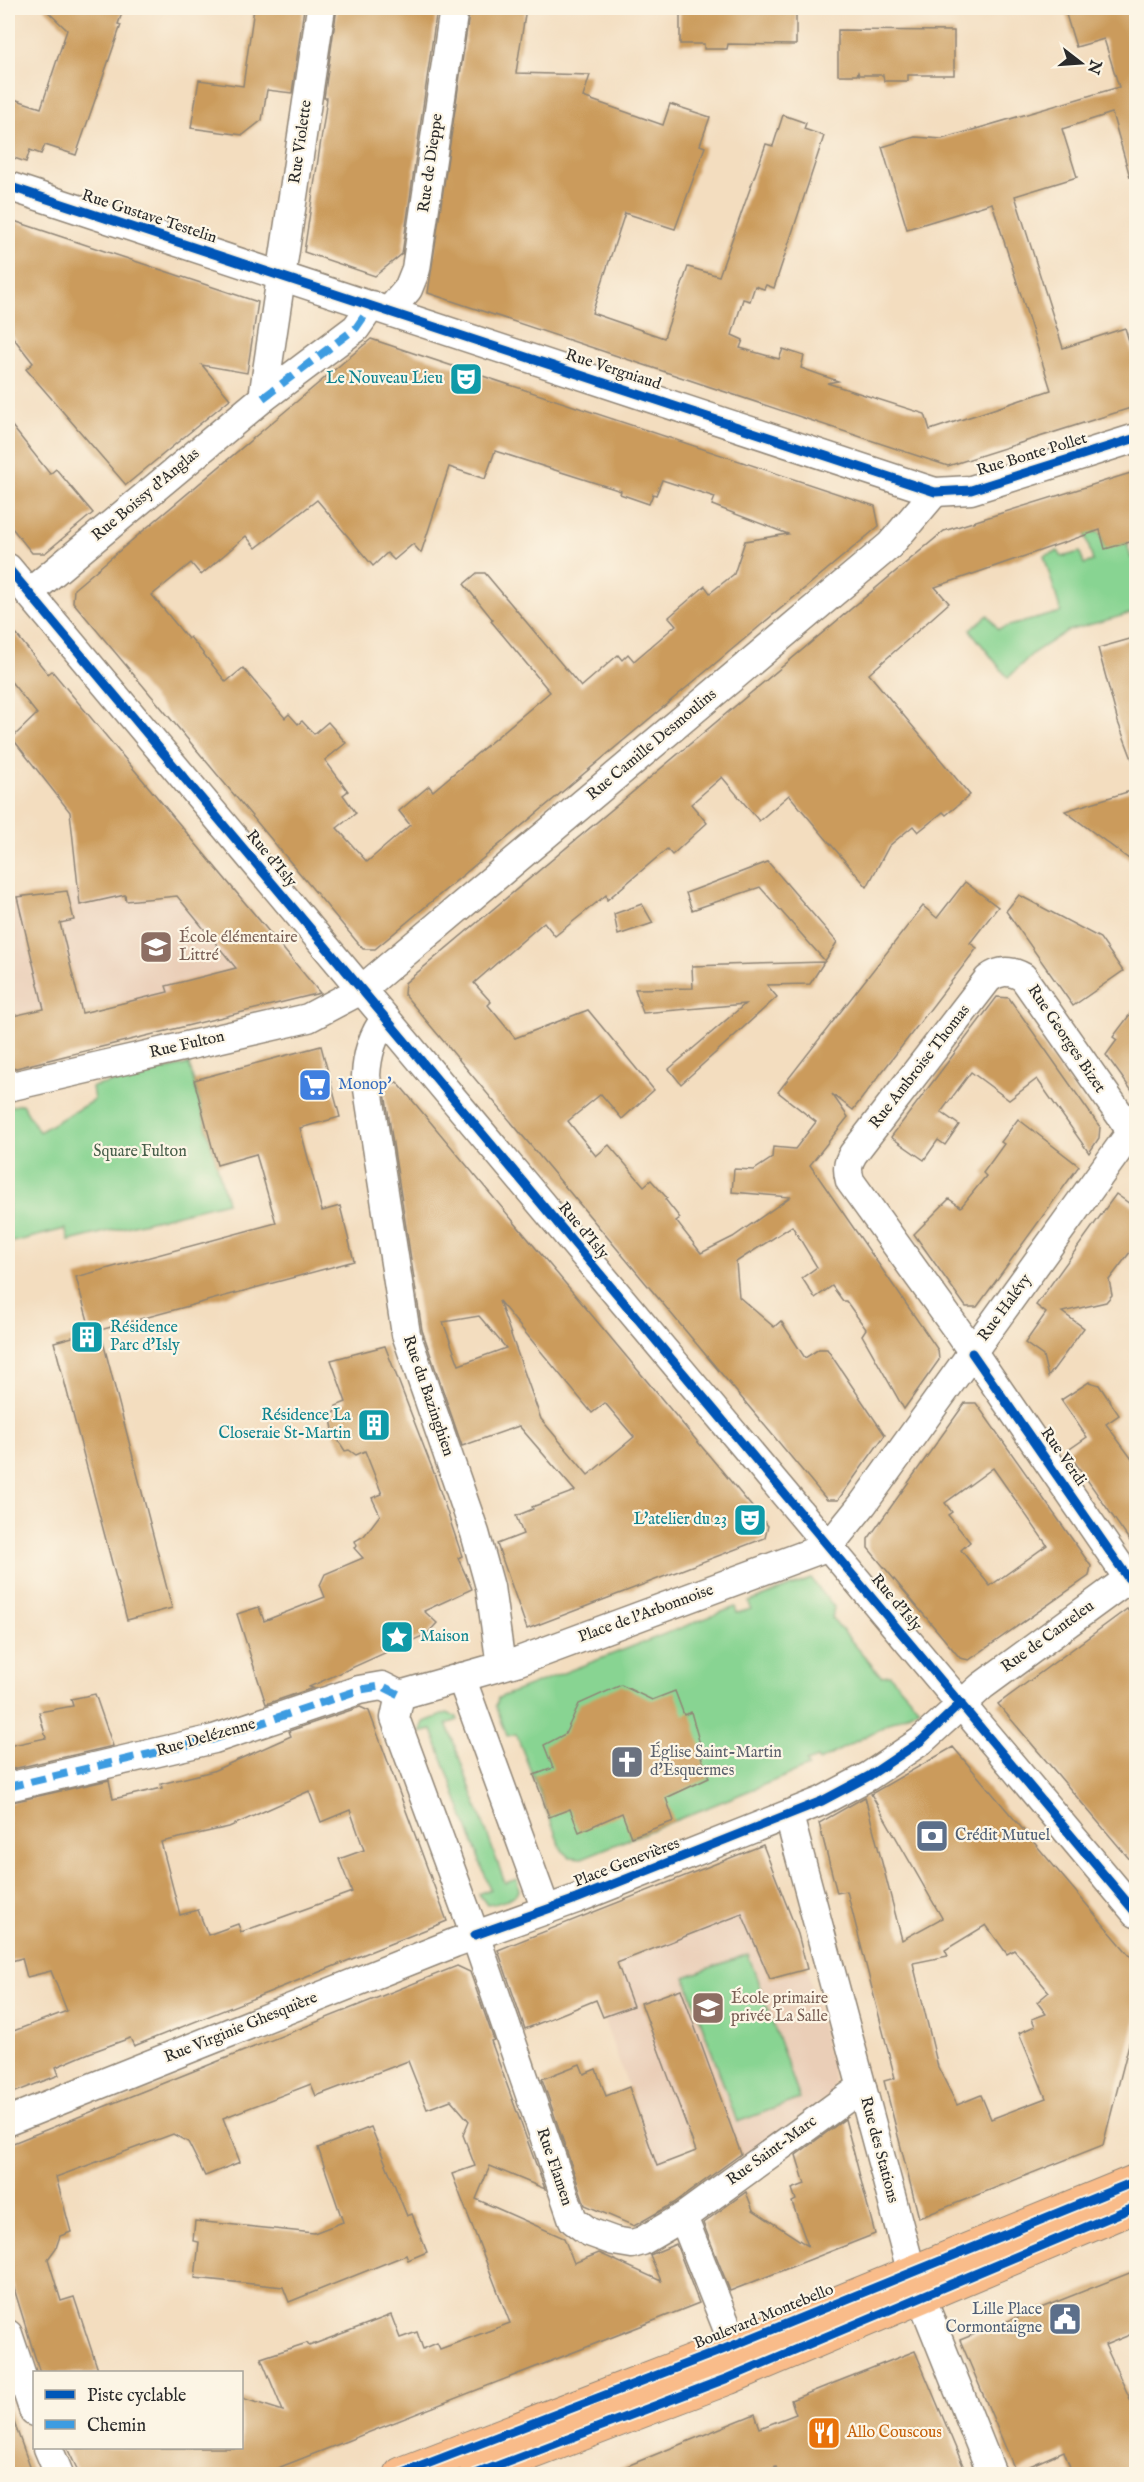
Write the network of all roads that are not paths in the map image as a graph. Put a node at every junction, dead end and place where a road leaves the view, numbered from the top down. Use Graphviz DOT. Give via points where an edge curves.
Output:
graph roads {
  1 [pos="321,8"];
  2 [pos="454,8"];
  3 [pos="8,186"];
  4 [pos="281,276"];
  5 [pos="381,308"];
  6 [pos="264,398"];
  7 [pos="1137,438"];
  8 [pos="935,492"];
  9 [pos="8,568"];
  10 [pos="29,593"];
  11 [pos="988,979"];
  12 [pos="361,990"];
  13 [pos="385,1019"];
  14 [pos="8,1087"];
  15 [pos="1134,1129"];
  16 [pos="853,1154"];
  17 [pos="972,1353"];
  18 [pos="829,1546"];
  19 [pos="1132,1575"];
  20 [pos="501,1666"];
  21 [pos="461,1677"];
  22 [pos="400,1695"];
  23 [pos="961,1703"];
  24 [pos="8,1787"];
  25 [pos="789,1816"];
  26 [pos="546,1910"];
  27 [pos="1137,1913"];
  28 [pos="475,1935"];
  29 [pos="862,2087"];
  30 [pos="8,2121"];
  31 [pos="1134,2194"];
  32 [pos="683,2217"];
  33 [pos="916,2286"];
  34 [pos="8,2334"];
  35 [pos="734,2345"];
  36 [pos="33,2409"];
  37 [pos="48,2449"];
  38 [pos="59,2475"];
  39 [pos="401,2475"];
  40 [pos="476,2475"];
  41 [pos="992,2475"];
  1 -- 4 [label="street, Rue Violette"];
  2 -- 5 [label="street, Rue de Dieppe" via="416,269 408,289"];
  3 -- 4 [label="street, Rue Gustave Testelin"];
  4 -- 5 [label="street, Rue Vergniaud"];
  4 -- 6 [label="street"];
  5 -- 6 [label="street, Rue Boissy d'Anglas"];
  5 -- 8 [label="street, Rue Vergniaud"];
  6 -- 10 [label="street, Rue Boissy d'Anglas"];
  7 -- 8 [label="street, Rue Bonte Pollet" via="971,490"];
  8 -- 12 [label="street, Rue Camille Desmoulins" via="890,545"];
  9 -- 10 [label="street, Rue d'Isly"];
  10 -- 12 [label="street, Rue d'Isly"];
  11 -- 15 [label="street, Rue Georges Bizet" via="1005,972 1023,977"];
  11 -- 16 [label="street, Rue Ambroise Thomas"];
  12 -- 13 [label="street, Rue d'Isly"];
  12 -- 14 [label="street, Rue Fulton" via="308,1018"];
  13 -- 18 [label="street, Rue d'Isly"];
  13 -- 20 [label="street, Rue du Bazinghien" via="372,1043 366,1076 401,1306 410,1351 485,1568"];
  15 -- 17 [label="street, Rue Halévy"];
  16 -- 17 [label="street, Rue Verdi" via="848,1163 850,1181"];
  17 -- 18 [label="street, Rue Halévy"];
  17 -- 19 [label="street, Rue Verdi"];
  18 -- 20 [label="street, Place de l'Arbonnoise"];
  18 -- 23 [label="street, Rue d'Isly"];
  19 -- 23 [label="street, Rue de Canteleu"];
  20 -- 21 [label="street, Place de l'Arbonnoise"];
  21 -- 22 [label="street"];
  21 -- 26 [label="street"];
  22 -- 24 [label="street, Rue Delézenne" via="382,1686 359,1690 214,1739"];
  22 -- 28 [label="street" via="395,1718"];
  23 -- 25 [label="street" via="921,1741 877,1771"];
  23 -- 27 [label="street, Rue d'Isly"];
  25 -- 26 [label="street, Place Genevières"];
  25 -- 29 [label="street, Rue des Stations"];
  26 -- 28 [label="street, Place Genevières"];
  28 -- 30 [label="street, Rue Virginie Ghesquière"];
  28 -- 32 [label="street, Rue Flamen" via="573,2220 589,2232 632,2244"];
  29 -- 32 [label="street, Rue Saint-Marc"];
  29 -- 33 [label="street, Rue des Stations"];
  31 -- 33 [label="main road, Boulevard Montebello"];
  32 -- 35 [label="street"];
  33 -- 35 [label="main road, Boulevard Montebello"];
  33 -- 40 [label="main road, Boulevard Montebello" via="728,2378"];
  33 -- 41 [label="street, Rue des Stations"];
  34 -- 36 [label="street"];
  35 -- 39 [label="main road, Boulevard Montebello"];
  37 -- 38 [label="street"];
}
